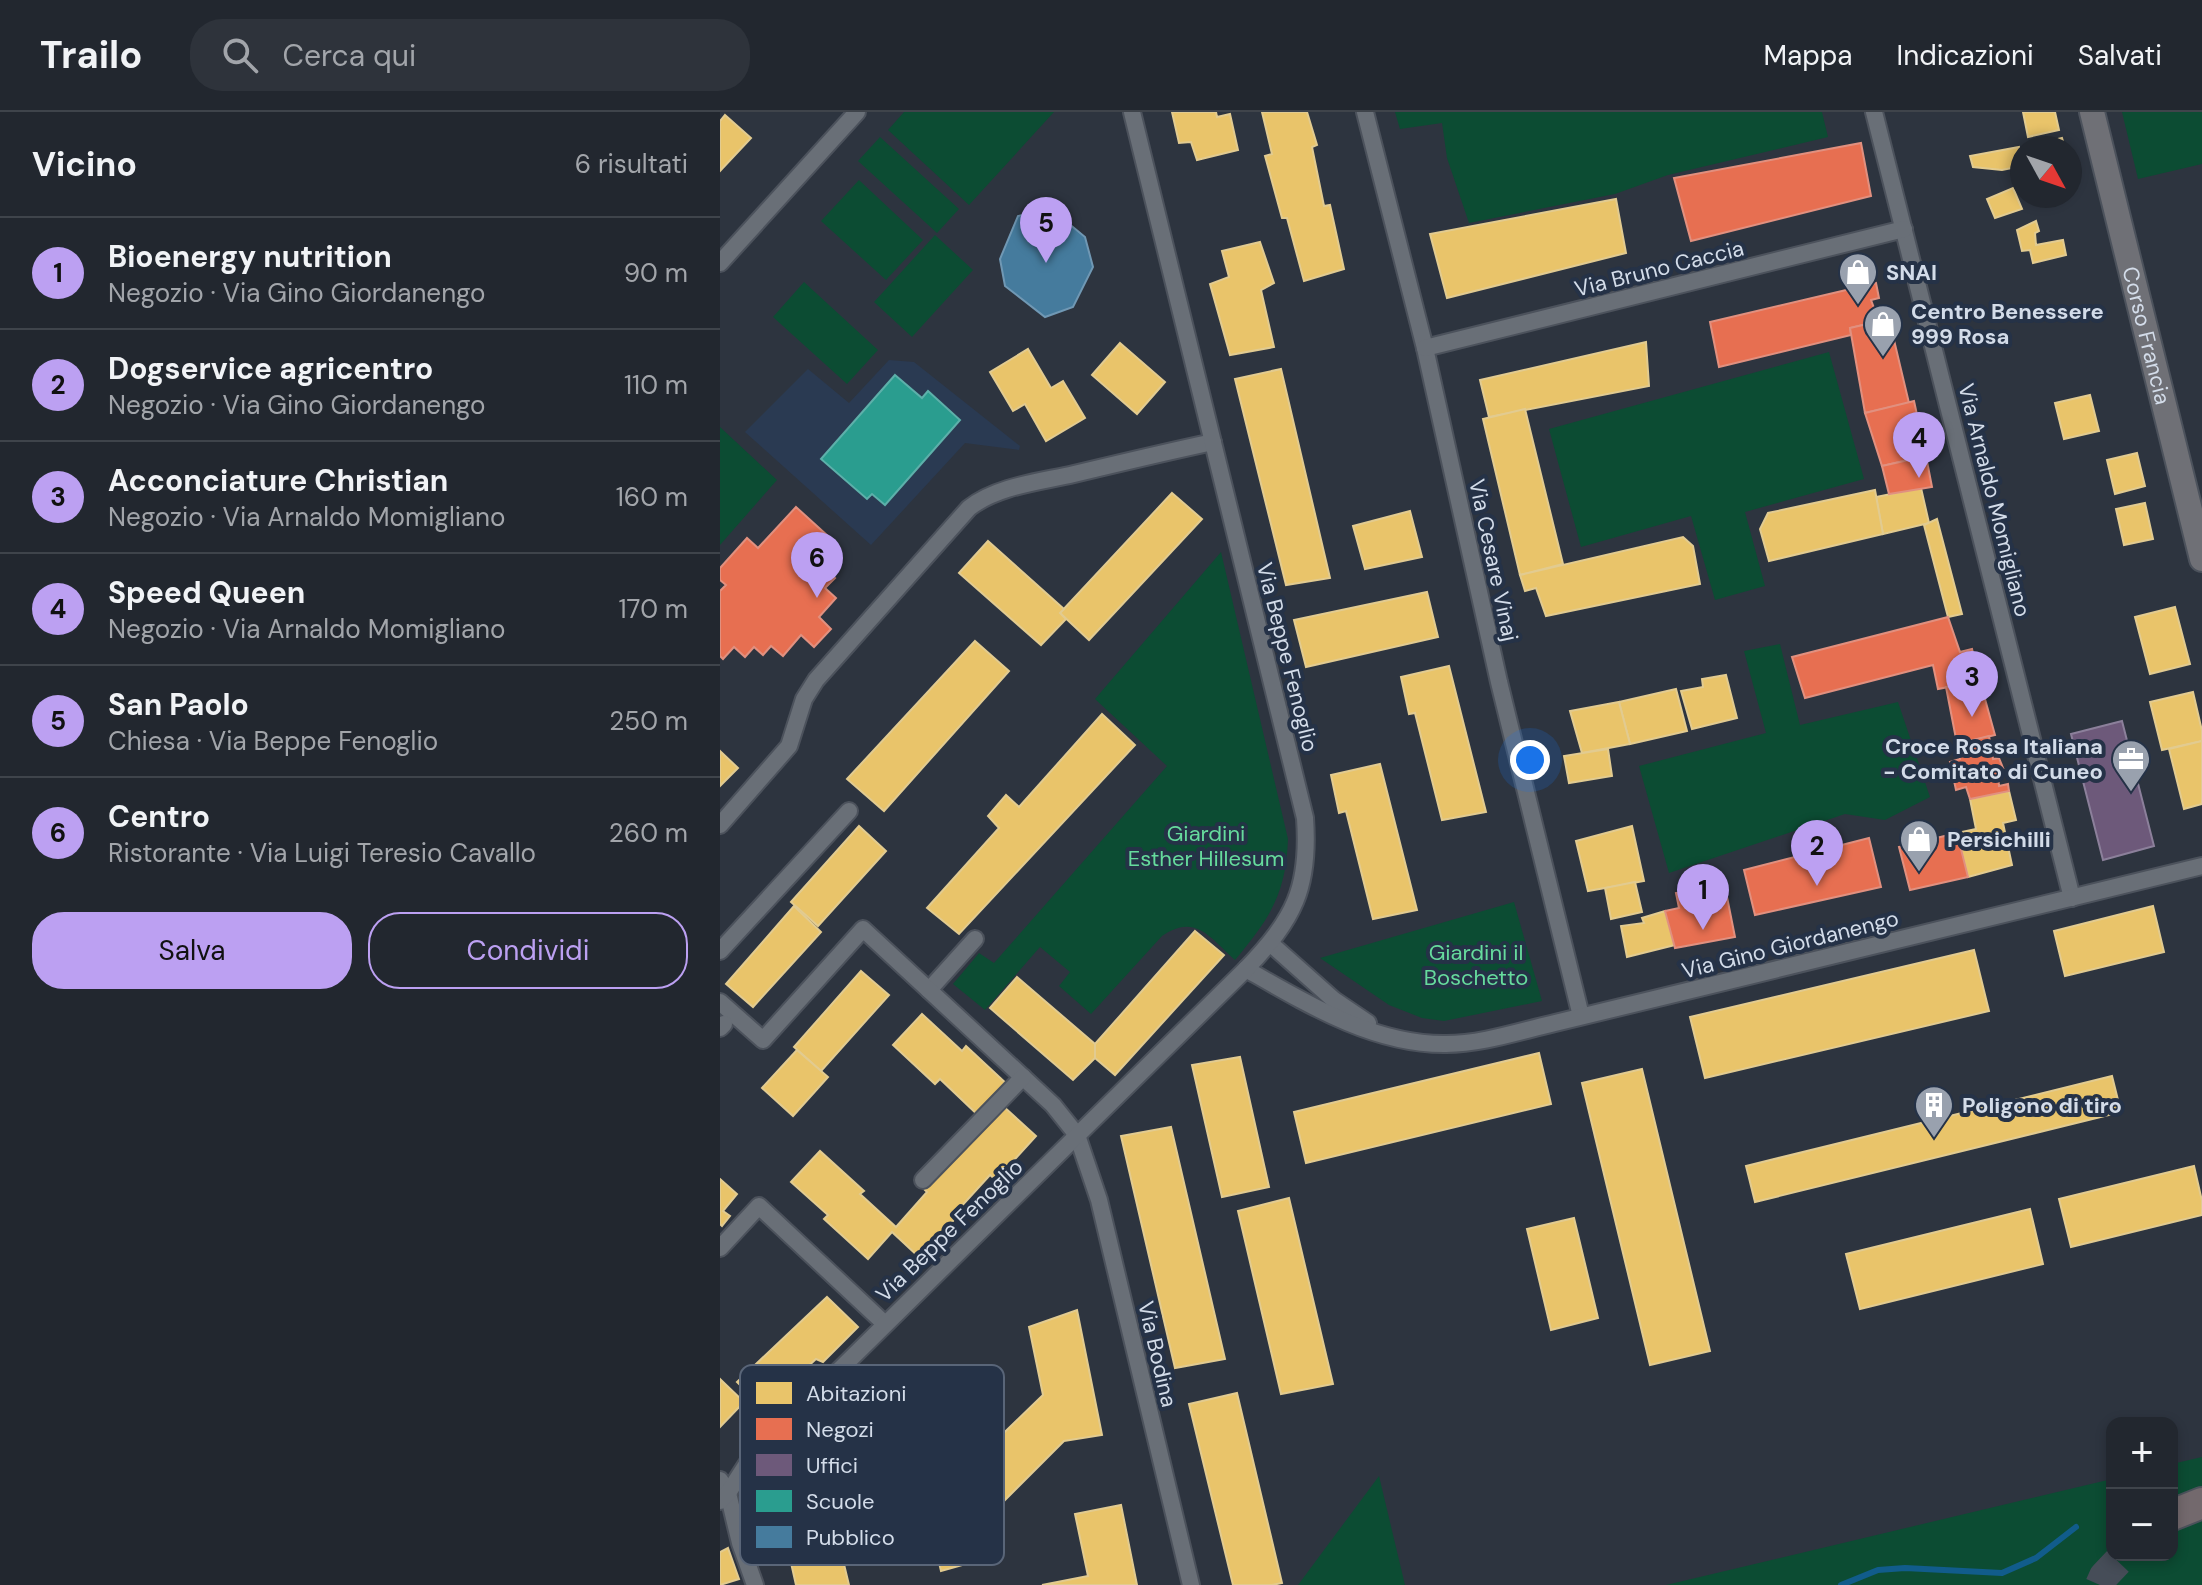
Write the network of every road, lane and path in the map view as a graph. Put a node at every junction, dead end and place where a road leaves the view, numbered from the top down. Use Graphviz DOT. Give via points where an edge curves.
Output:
graph roads {
  1 [pos="857,112"];
  2 [pos="1132,112"];
  3 [pos="1365,112"];
  4 [pos="1874,112"];
  5 [pos="2092,112"];
  6 [pos="1904,229"];
  7 [pos="720,263"];
  8 [pos="1425,348"];
  9 [pos="1213,442"];
  10 [pos="2202,559"];
  11 [pos="849,811"];
  12 [pos="720,825"];
  13 [pos="2202,866"];
  14 [pos="2072,898"];
  15 [pos="975,939"];
  16 [pos="1271,944"];
  17 [pos="720,951"];
  18 [pos="1246,969"];
  19 [pos="929,990"];
  20 [pos="720,1002"];
  21 [pos="1581,1016"];
  22 [pos="1386,1036"];
  23 [pos="1023,1077"];
  24 [pos="1077,1135"];
  25 [pos="923,1180"];
  26 [pos="720,1248"];
  27 [pos="885,1324"];
  28 [pos="844,1365"];
  29 [pos="740,1471"];
  30 [pos="723,1492"];
  31 [pos="2202,1503"];
  32 [pos="2178,1513"];
  33 [pos="740,1543"];
  34 [pos="748,1565"];
  35 [pos="755,1585"];
  36 [pos="1191,1585"];
  1 -- 7 [label="street"];
  2 -- 9 [label="street, Via Beppe Fenoglio"];
  3 -- 8 [label="street, Via Cesare Vinaj"];
  4 -- 6 [label="street, Via Arnaldo Momigliano"];
  5 -- 10 [label="main road, Corso Francia"];
  6 -- 8 [label="street, Via Bruno Caccia"];
  6 -- 14 [label="street, Via Arnaldo Momigliano"];
  8 -- 21 [label="street, Via Cesare Vinaj"];
  9 -- 12 [label="street" via="1027,485 969,508 816,680 789,746"];
  9 -- 16 [label="street, Via Beppe Fenoglio" via="1305,818 1307,846 1298,899"];
  11 -- 17 [label="street"];
  13 -- 14 [label="street, Via Gino Giordanengo"];
  14 -- 21 [label="street, Via Gino Giordanengo"];
  15 -- 19 [label="street"];
  16 -- 18 [label="street, Via Beppe Fenoglio"];
  16 -- 22 [label="street, Via Gino Giordanengo" via="1334,1000"];
  18 -- 22 [label="street, Via Gino Giordanengo" via="1299,999"];
  18 -- 24 [label="street, Via Beppe Fenoglio"];
  19 -- 20 [label="street" via="863,929 763,1040"];
  19 -- 23 [label="street"];
  21 -- 22 [label="street, Via Gino Giordanengo" via="1448,1044"];
  23 -- 24 [label="street"];
  23 -- 25 [label="street"];
  24 -- 27 [label="street, Via Beppe Fenoglio"];
  24 -- 36 [label="street, Via Bodina" via="1099,1200"];
  26 -- 27 [label="street, Via Beppe Fenoglio" via="759,1206"];
  27 -- 28 [label="street, Via Beppe Fenoglio"];
  29 -- 30 [label="street, Via Beppe Fenoglio"];
  30 -- 33 [label="street"];
  31 -- 32 [label="highway"];
  34 -- 35 [label="street"];
}
